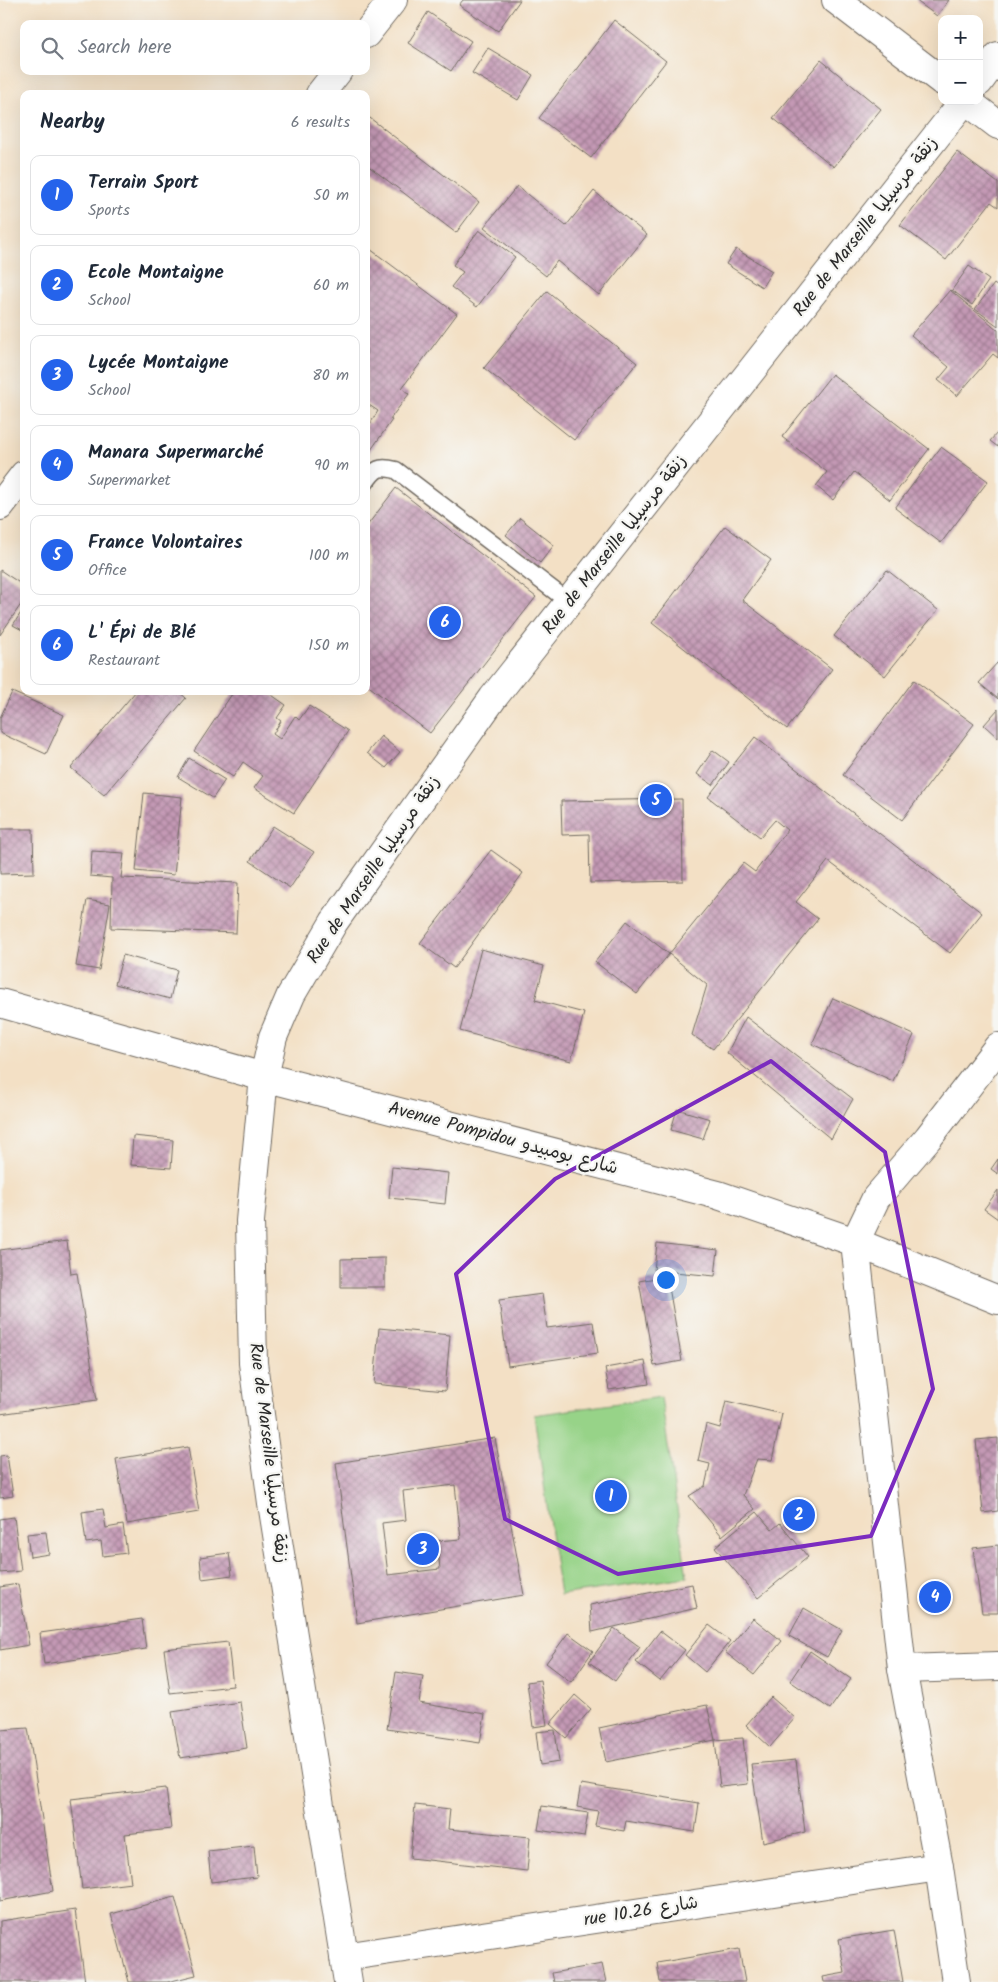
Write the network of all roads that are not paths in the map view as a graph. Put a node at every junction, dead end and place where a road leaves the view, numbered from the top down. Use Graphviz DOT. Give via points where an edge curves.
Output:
graph roads {
  1 [pos="393,0"];
  2 [pos="836,0"];
  3 [pos="370,29"];
  4 [pos="998,56"];
  5 [pos="335,75"];
  6 [pos="983,77"];
  7 [pos="938,79"];
  8 [pos="323,90"];
  9 [pos="963,105"];
  10 [pos="971,105"];
  11 [pos="998,125"];
  12 [pos="370,476"];
  13 [pos="20,480"];
  14 [pos="0,506"];
  15 [pos="569,602"];
  16 [pos="0,1003"];
  17 [pos="998,1047"];
  18 [pos="264,1077"];
  19 [pos="855,1242"];
  20 [pos="998,1300"];
  21 [pos="998,1666"];
  22 [pos="902,1669"];
  23 [pos="939,1867"];
  24 [pos="346,1969"];
  25 [pos="956,1982"];
  1 -- 3 [label="street"];
  2 -- 7 [label="street"];
  4 -- 6 [label="street"];
  5 -- 8 [label="street"];
  9 -- 15 [label="street, Rue de Marseille زنقة مرسيليا"];
  10 -- 11 [label="street"];
  12 -- 15 [label="lane" via="384,467 396,470"];
  13 -- 14 [label="street"];
  15 -- 18 [label="street, Rue de Marseille زنقة مرسيليا" via="494,698 334,922 291,995 273,1037"];
  16 -- 18 [label="street, Avenue Pompidou شارع بومبيدو"];
  17 -- 19 [label="street" via="928,1138 876,1198"];
  18 -- 19 [label="street, Avenue Pompidou شارع بومبيدو" via="718,1195"];
  18 -- 24 [label="street, Rue de Marseille زنقة مرسيليا" via="250,1221 253,1363"];
  19 -- 20 [label="street, Avenue Pompidou شارع بومبيدو"];
  19 -- 22 [label="street"];
  21 -- 22 [label="street"];
  22 -- 23 [label="street"];
  23 -- 24 [label="street, rue 10.26 شارع"];
  23 -- 25 [label="street"];
}
